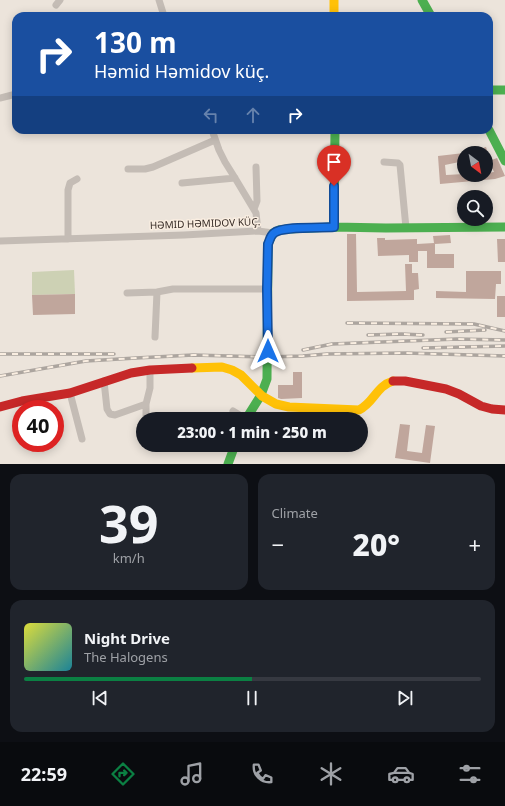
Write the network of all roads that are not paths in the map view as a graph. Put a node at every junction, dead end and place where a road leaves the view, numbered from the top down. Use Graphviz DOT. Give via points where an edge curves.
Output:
graph roads {
  1 [pos="159,0"];
  2 [pos="334,0"];
  3 [pos="422,0"];
  4 [pos="163,12"];
  5 [pos="334,12"];
  6 [pos="429,12"];
  7 [pos="493,90"];
  8 [pos="505,90"];
  9 [pos="12,95"];
  10 [pos="0,98"];
  11 [pos="213,134"];
  12 [pos="335,134"];
  13 [pos="491,134"];
  14 [pos="215,140"];
  15 [pos="505,161"];
  16 [pos="384,162"];
  17 [pos="256,167"];
  18 [pos="128,169"];
  19 [pos="235,178"];
  20 [pos="77,179"];
  21 [pos="182,183"];
  22 [pos="254,209"];
  23 [pos="334,227"];
  24 [pos="505,227"];
  25 [pos="406,228"];
  26 [pos="258,231"];
  27 [pos="273,233"];
  28 [pos="68,239"];
  29 [pos="0,241"];
  30 [pos="267,289"];
  31 [pos="127,292"];
  32 [pos="157,292"];
  33 [pos="155,337"];
  34 [pos="150,370"];
  35 [pos="104,381"];
  36 [pos="70,393"];
  37 [pos="262,396"];
  38 [pos="36,400"];
  39 [pos="146,404"];
  40 [pos="12,406"];
  41 [pos="0,408"];
  42 [pos="505,410"];
  43 [pos="146,412"];
  44 [pos="251,412"];
  45 [pos="82,439"];
  46 [pos="232,452"];
  47 [pos="228,464"];
  1 -- 4 [label="street"];
  2 -- 5 [label="street"];
  3 -- 6 [label="street"];
  7 -- 8 [label="street"];
  9 -- 10 [label="street"];
  11 -- 14 [label="street"];
  12 -- 23 [label="street"];
  13 -- 15 [label="street"];
  14 -- 18 [label="street" via="153,167"];
  14 -- 19 [label="street"];
  16 -- 25 [label="street" via="400,165"];
  17 -- 22 [label="street" via="257,201"];
  19 -- 21 [label="street"];
  19 -- 22 [label="street"];
  20 -- 28 [label="street" via="70,184 68,190"];
  22 -- 26 [label="street"];
  23 -- 25 [label="street, HƏMID HƏMIDOV KÜÇ."];
  23 -- 27 [label="street, HƏMID HƏMIDOV KÜÇ." via="288,229"];
  24 -- 25 [label="street, HƏMID HƏMIDOV KÜÇ."];
  26 -- 27 [label="street, HƏMID HƏMIDOV KÜÇ."];
  26 -- 28 [label="street, HƏMID HƏMIDOV KÜÇ."];
  27 -- 30 [label="street" via="268,244"];
  28 -- 29 [label="street, HƏMID HƏMIDOV KÜÇ."];
  30 -- 32 [label="street" via="174,289"];
  30 -- 37 [label="street" via="267,379"];
  31 -- 32 [label="street"];
  32 -- 33 [label="street"];
  34 -- 35 [label="street"];
  34 -- 37 [label="street" via="222,367 240,375"];
  34 -- 39 [label="street" via="150,388"];
  35 -- 36 [label="street"];
  35 -- 39 [label="street" via="107,409 110,414 115,415"];
  36 -- 38 [label="street"];
  36 -- 45 [label="street"];
  37 -- 42 [label="street" via="276,404 289,407 359,410 370,404 380,387 398,380 448,390 478,405"];
  37 -- 44 [label="street"];
  39 -- 43 [label="street"];
  40 -- 41 [label="street"];
  46 -- 47 [label="street"];
}
